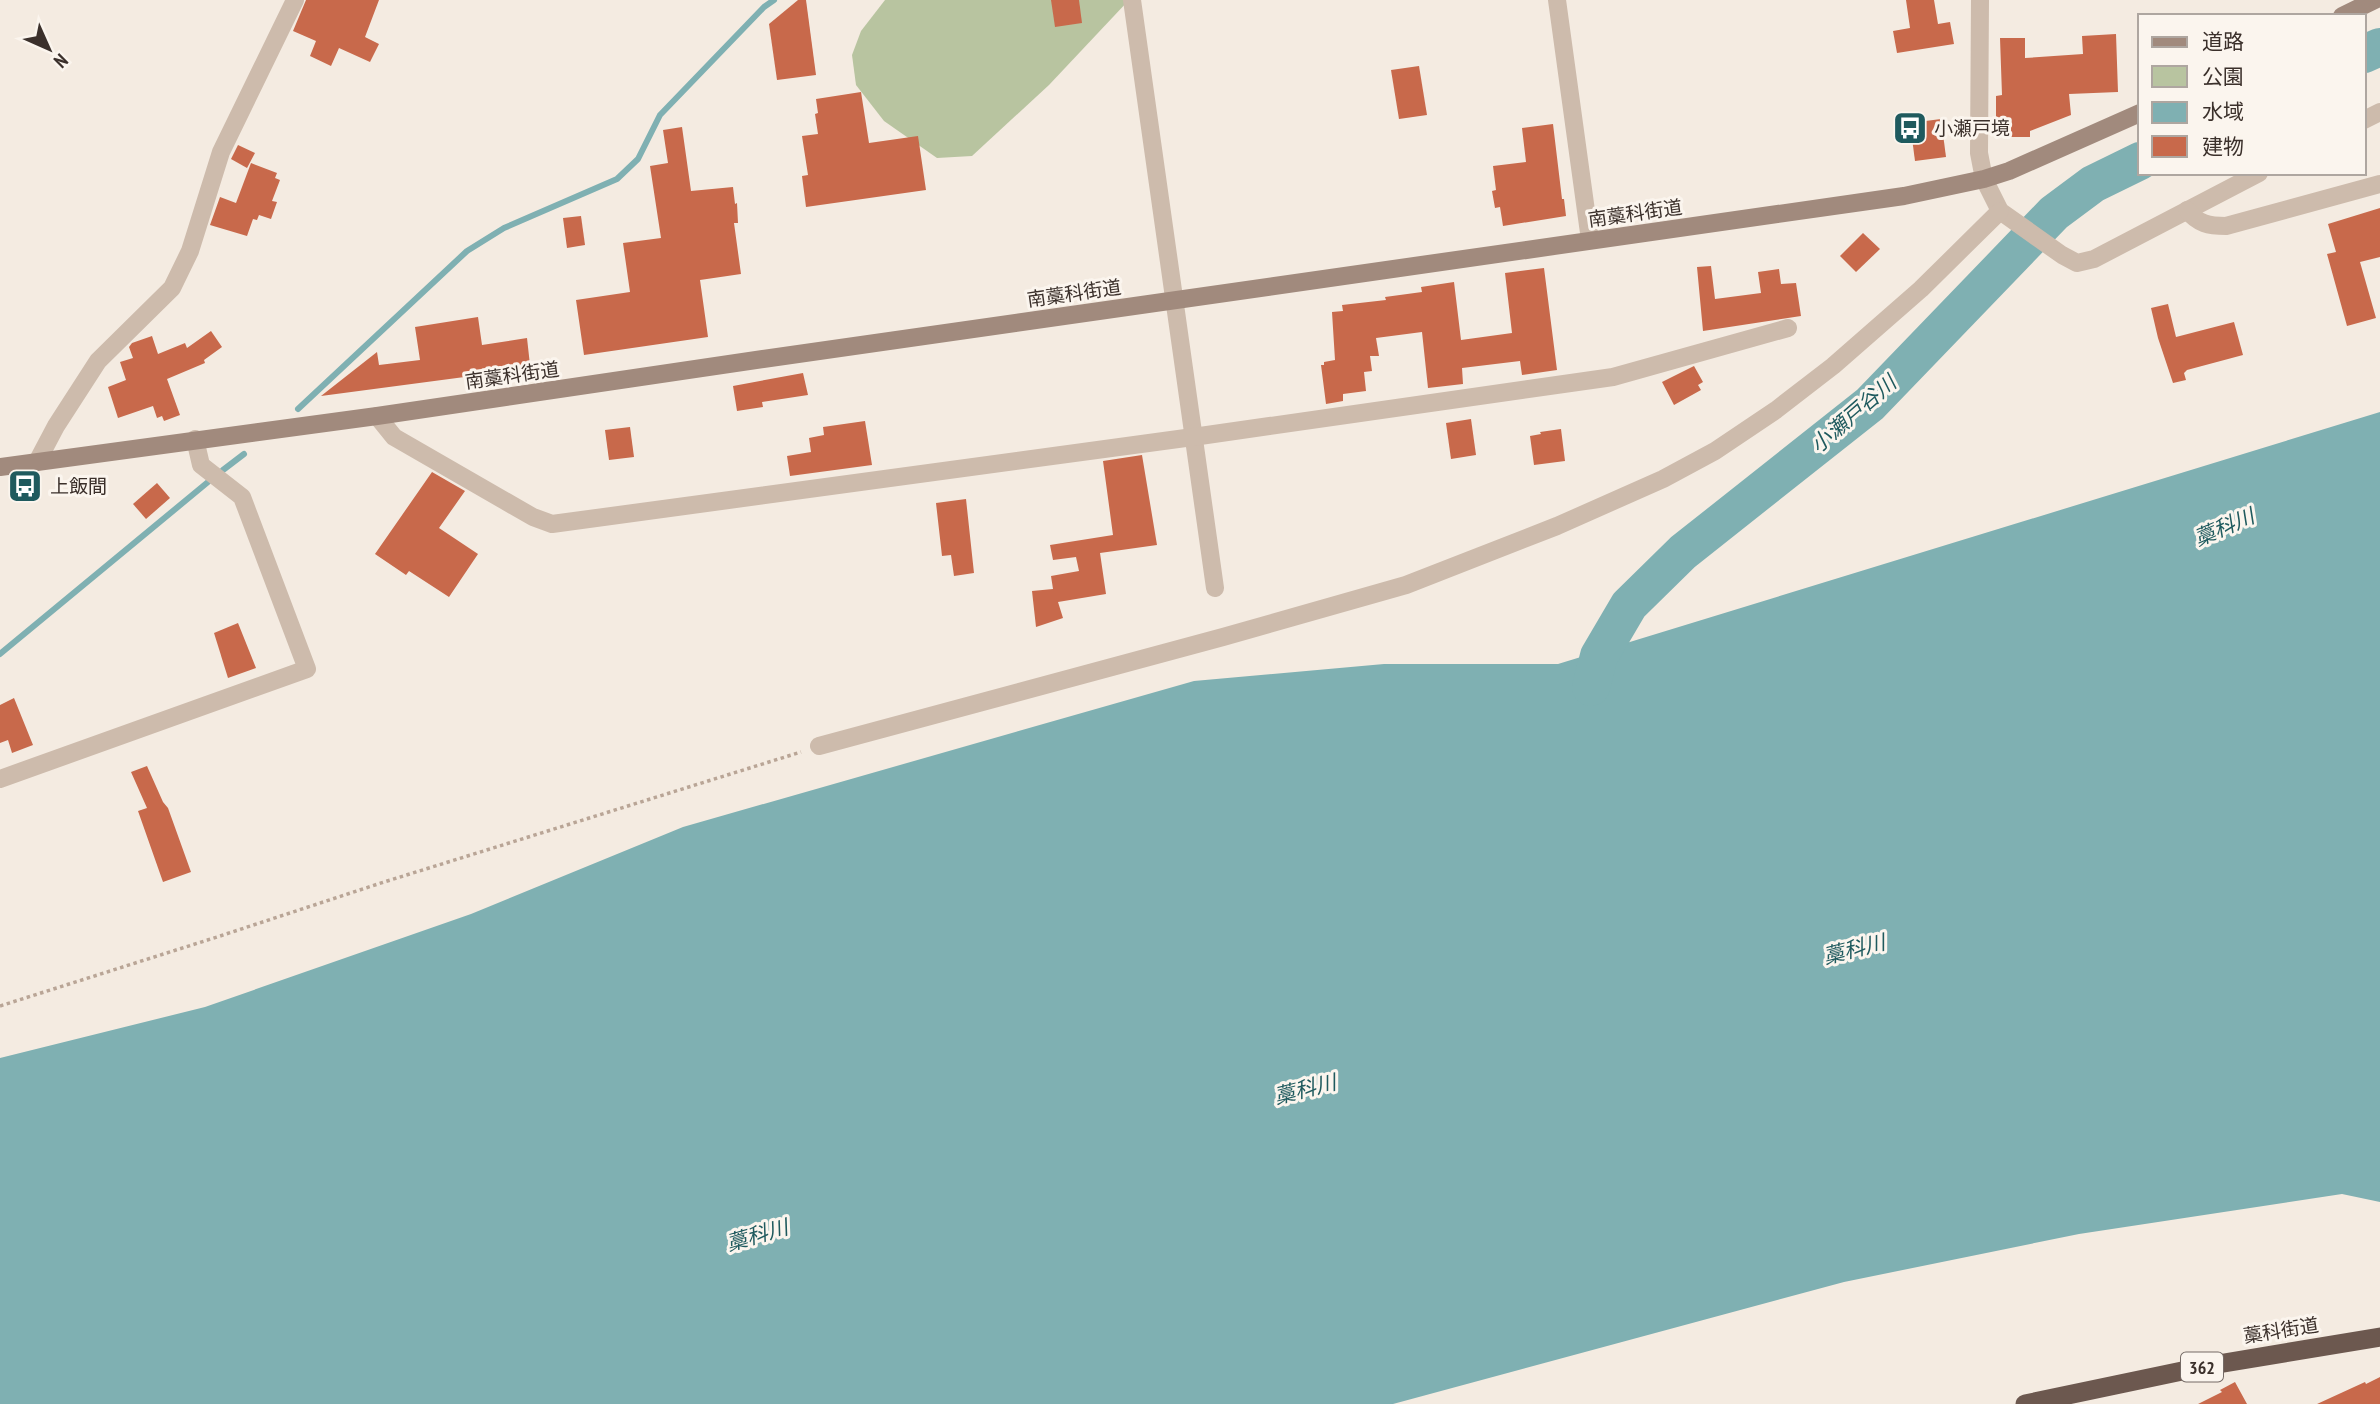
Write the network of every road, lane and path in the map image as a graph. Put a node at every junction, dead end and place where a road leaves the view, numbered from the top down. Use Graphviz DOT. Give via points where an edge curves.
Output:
graph roads {
  1 [pos="295,0"];
  2 [pos="1132,0"];
  3 [pos="1557,0"];
  4 [pos="1980,0"];
  5 [pos="2375,0"];
  6 [pos="2346,14"];
  7 [pos="2138,114"];
  8 [pos="2255,175"];
  9 [pos="1984,179"];
  10 [pos="2380,184"];
  11 [pos="2187,209"];
  12 [pos="2000,211"];
  13 [pos="1590,240"];
  14 [pos="1174,300"];
  15 [pos="1788,328"];
  16 [pos="377,416"];
  17 [pos="1193,437"];
  18 [pos="195,439"];
  19 [pos="37,462"];
  20 [pos="0,467"];
  21 [pos="1215,588"];
  22 [pos="819,746"];
  23 [pos="0,779"];
  24 [pos="0,1006"];
  25 [pos="2380,1337"];
  26 [pos="2025,1404"];
  1 -- 19 [label="street" via="221,152 190,251 172,288 99,361"];
  2 -- 14 [label="street"];
  3 -- 13 [label="street"];
  4 -- 9 [label="street" via="1979,153"];
  5 -- 6 [label="main road"];
  7 -- 9 [label="main road, 南藁科街道"];
  8 -- 11 [label="street"];
  9 -- 12 [label="street"];
  9 -- 13 [label="main road, 南藁科街道" via="1904,196"];
  10 -- 11 [label="street" via="2226,226 2208,226"];
  11 -- 12 [label="street" via="2094,259 2077,263"];
  12 -- 22 [label="street" via="1922,289 1833,366 1725,444 1663,479 1406,585"];
  13 -- 14 [label="main road, 南藁科街道"];
  14 -- 16 [label="main road, 南藁科街道"];
  14 -- 17 [label="street"];
  15 -- 17 [label="street" via="1613,377"];
  16 -- 17 [label="street" via="394,437 552,524"];
  16 -- 18 [label="main road, 南藁科街道"];
  17 -- 21 [label="street"];
  18 -- 19 [label="main road, 南藁科街道"];
  18 -- 23 [label="street" via="201,465 242,497 307,669"];
  19 -- 20 [label="main road, 南藁科街道"];
  22 -- 24 [label="path"];
  25 -- 26 [label="highway, 藁科街道 / 362" via="2206,1366"];
}
